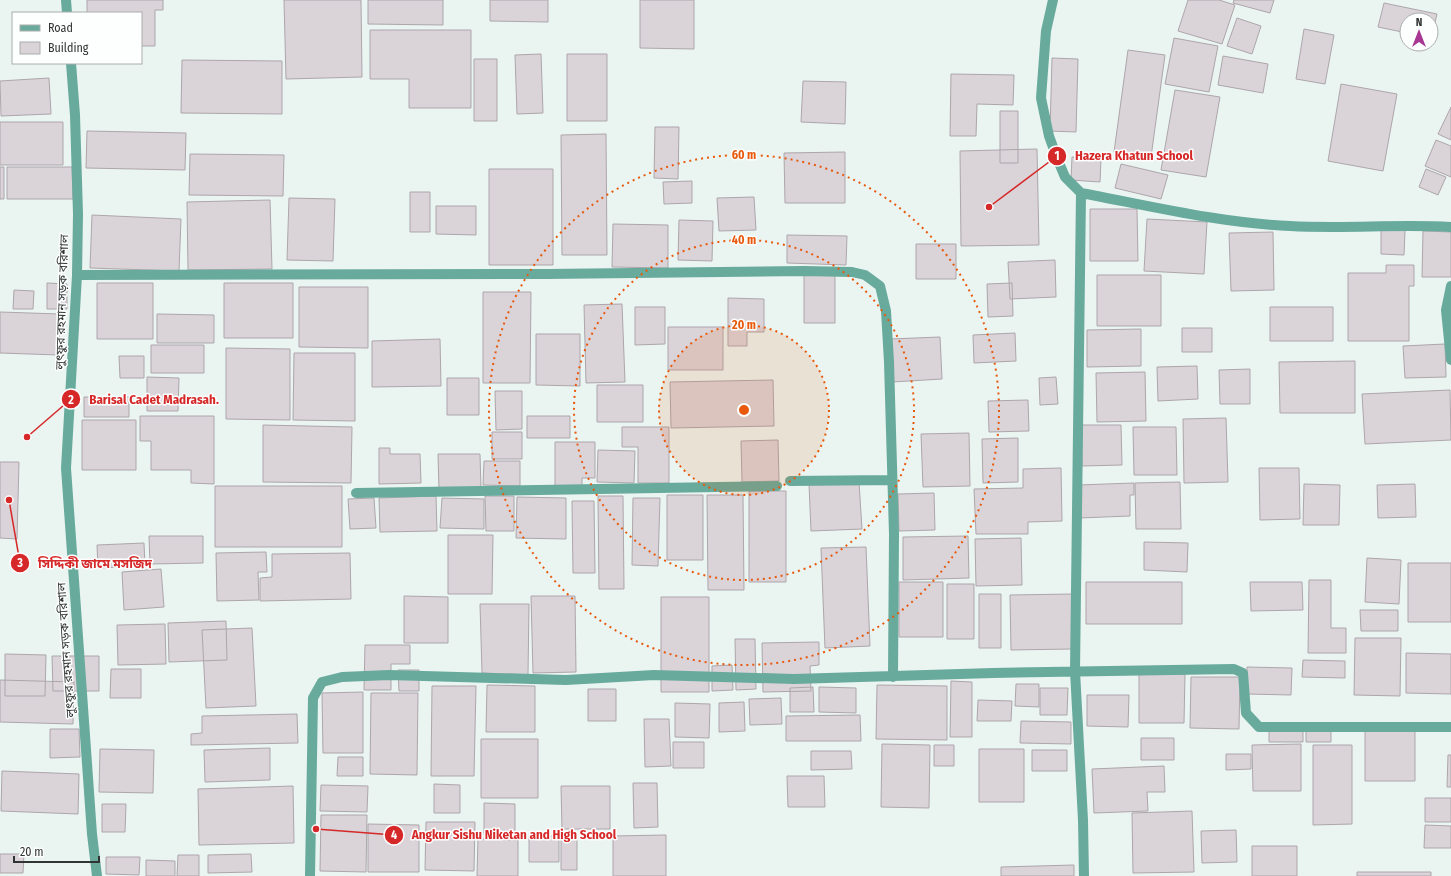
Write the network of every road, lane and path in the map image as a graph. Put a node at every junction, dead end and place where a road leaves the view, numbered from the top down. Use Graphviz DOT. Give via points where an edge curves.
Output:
graph roads {
  1 [pos="66,0"];
  2 [pos="1053,0"];
  3 [pos="67,12"];
  4 [pos="71,64"];
  5 [pos="1081,193"];
  6 [pos="1451,227"];
  7 [pos="77,275"];
  8 [pos="1451,286"];
  9 [pos="1451,360"];
  10 [pos="892,480"];
  11 [pos="790,481"];
  12 [pos="777,486"];
  13 [pos="356,493"];
  14 [pos="1075,671"];
  15 [pos="893,677"];
  16 [pos="1451,727"];
  17 [pos="97,876"];
  18 [pos="310,876"];
  19 [pos="1084,876"];
  1 -- 3 [label="street"];
  2 -- 5 [label="street" via="1046,31 1041,98 1048,136 1065,177"];
  4 -- 7 [label="street, লুৎফুর রহমান সড়ক বরিশাল" via="78,214"];
  5 -- 6 [label="street" via="1221,220 1275,225"];
  5 -- 14 [label="street"];
  7 -- 10 [label="street" via="804,271 852,272 866,275 880,286 886,311"];
  7 -- 17 [label="street, লুৎফুর রহমান সড়ক বরিশাল" via="66,468"];
  8 -- 9 [label="street" via="1446,310"];
  10 -- 11 [label="street"];
  10 -- 15 [label="street"];
  12 -- 13 [label="street"];
  14 -- 15 [label="street"];
  14 -- 16 [label="street" via="1234,669 1243,673 1246,713 1259,727"];
  14 -- 19 [label="street"];
  15 -- 18 [label="street" via="794,679 654,675 566,680 389,674 342,677 322,682 313,698"];
}
